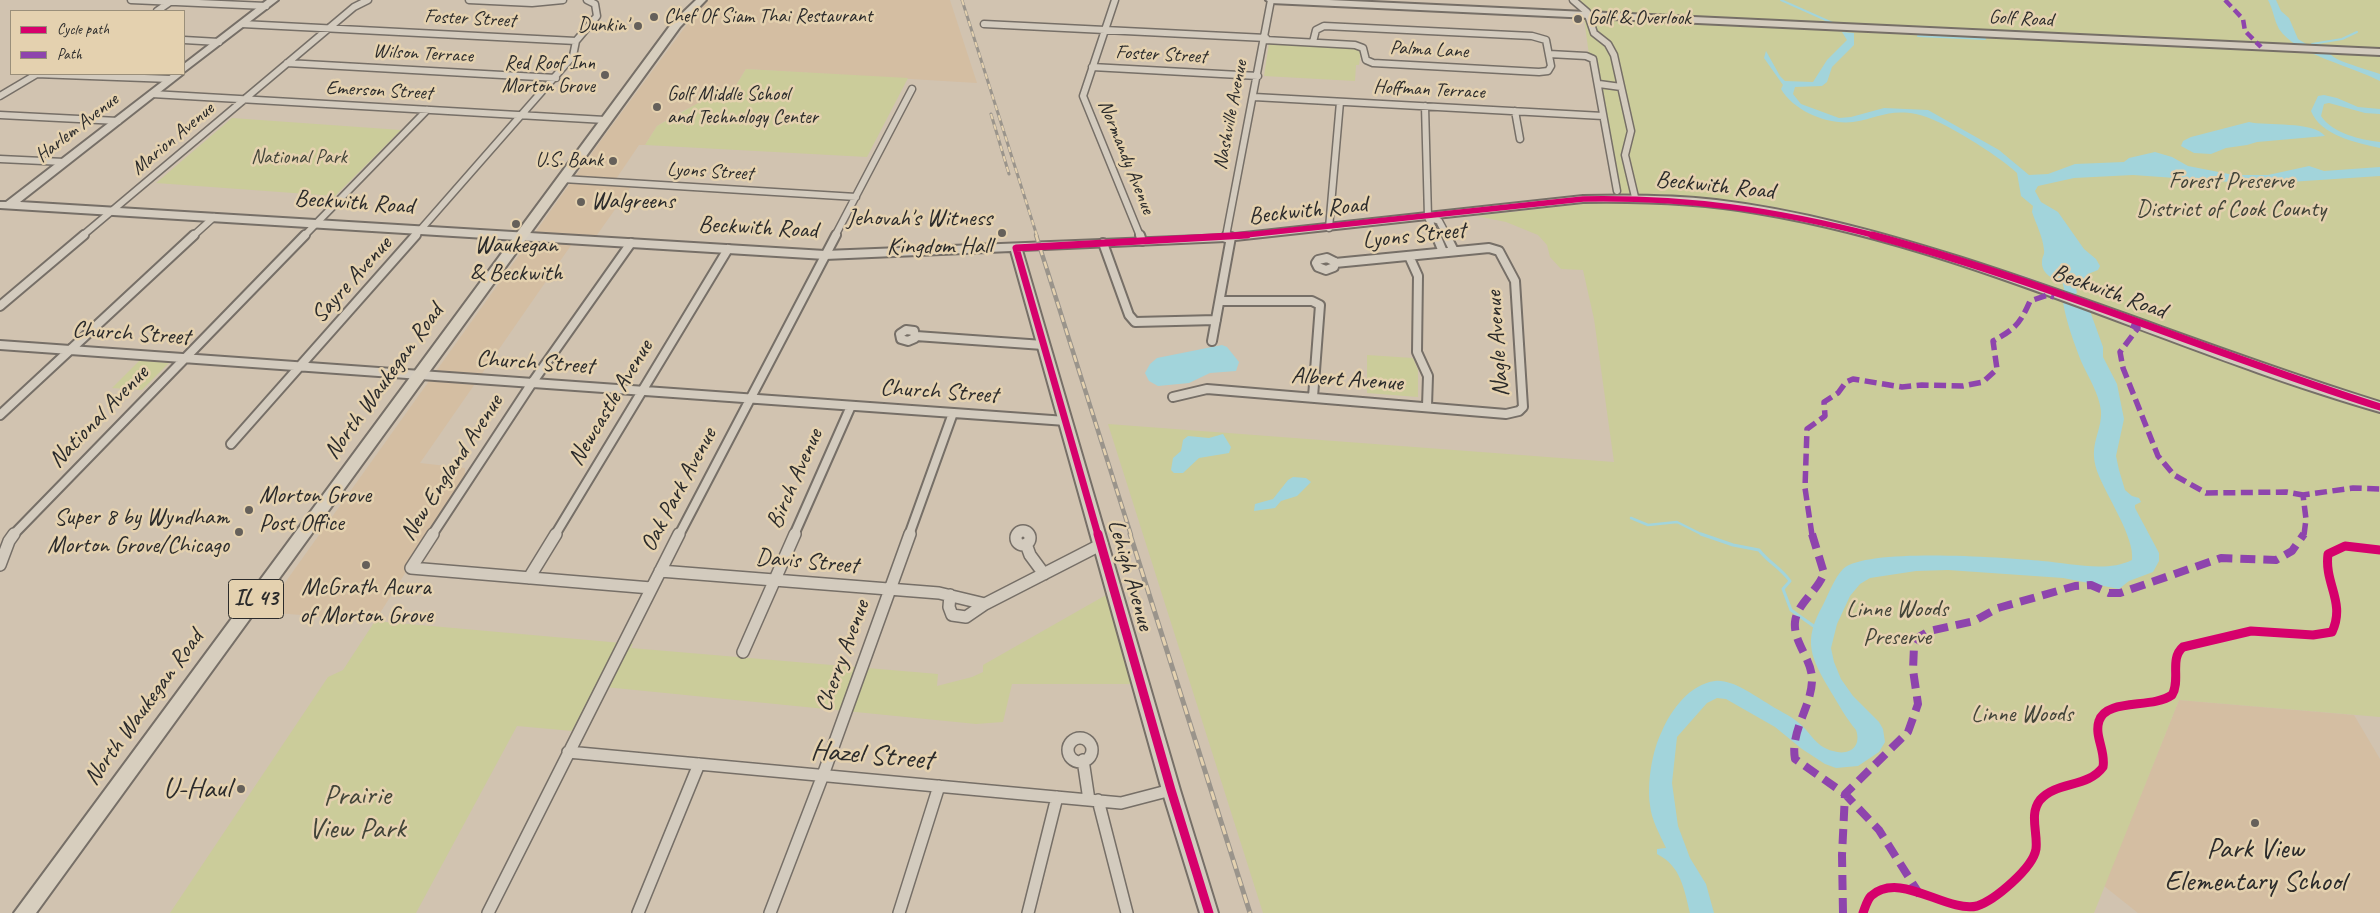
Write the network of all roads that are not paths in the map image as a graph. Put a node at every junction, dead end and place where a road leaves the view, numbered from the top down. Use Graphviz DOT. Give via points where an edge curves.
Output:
graph roads {
  1 [pos="131,0"];
  2 [pos="368,0"];
  3 [pos="469,0"];
  4 [pos="563,0"];
  5 [pos="587,0"];
  6 [pos="688,0"];
  7 [pos="701,0"];
  8 [pos="1115,0"];
  9 [pos="1271,0"];
  10 [pos="1573,0"];
  11 [pos="170,2"];
  12 [pos="222,2"];
  13 [pos="269,3"];
  14 [pos="354,3"];
  15 [pos="158,10"];
  16 [pos="1589,16"];
  17 [pos="242,24"];
  18 [pos="984,24"];
  19 [pos="676,25"];
  20 [pos="328,28"];
  21 [pos="1105,29"];
  22 [pos="1265,39"];
  23 [pos="185,40"];
  24 [pos="576,41"];
  25 [pos="219,42"];
  26 [pos="1314,42"];
  27 [pos="2380,52"];
  28 [pos="1550,54"];
  29 [pos="287,64"];
  30 [pos="1092,67"];
  31 [pos="185,68"];
  32 [pos="34,75"];
  33 [pos="82,75"];
  34 [pos="1258,76"];
  35 [pos="174,77"];
  36 [pos="556,78"];
  37 [pos="1599,84"];
  38 [pos="14,87"];
  39 [pos="1621,87"];
  40 [pos="912,90"];
  41 [pos="0,91"];
  42 [pos="152,94"];
  43 [pos="0,96"];
  44 [pos="1254,97"];
  45 [pos="245,99"];
  46 [pos="1340,102"];
  47 [pos="1425,106"];
  48 [pos="427,110"];
  49 [pos="1515,111"];
  50 [pos="0,115"];
  51 [pos="523,115"];
  52 [pos="1603,116"];
  53 [pos="605,120"];
  54 [pos="118,121"];
  55 [pos="1520,139"];
  56 [pos="0,159"];
  57 [pos="64,162"];
  58 [pos="563,179"];
  59 [pos="1617,191"];
  60 [pos="856,197"];
  61 [pos="1635,197"];
  62 [pos="3,207"];
  63 [pos="114,210"];
  64 [pos="214,217"];
  65 [pos="1428,217"];
  66 [pos="317,223"];
  67 [pos="1330,228"];
  68 [pos="421,230"];
  69 [pos="522,236"];
  70 [pos="1228,237"];
  71 [pos="1142,241"];
  72 [pos="631,243"];
  73 [pos="1103,243"];
  74 [pos="1016,248"];
  75 [pos="728,249"];
  76 [pos="1496,249"];
  77 [pos="1454,251"];
  78 [pos="1443,252"];
  79 [pos="824,255"];
  80 [pos="1409,256"];
  81 [pos="1335,264"];
  82 [pos="2052,292"];
  83 [pos="1220,301"];
  84 [pos="0,306"];
  85 [pos="1216,320"];
  86 [pos="1135,322"];
  87 [pos="916,336"];
  88 [pos="1212,340"];
  89 [pos="0,345"];
  90 [pos="1043,345"];
  91 [pos="71,350"];
  92 [pos="185,358"];
  93 [pos="300,366"];
  94 [pos="421,375"];
  95 [pos="532,383"];
  96 [pos="642,391"];
  97 [pos="1174,397"];
  98 [pos="1313,397"];
  99 [pos="750,398"];
  100 [pos="850,406"];
  101 [pos="1427,406"];
  102 [pos="2380,407"];
  103 [pos="1519,411"];
  104 [pos="953,413"];
  105 [pos="0,415"];
  106 [pos="1066,421"];
  107 [pos="231,444"];
  108 [pos="1026,544"];
  109 [pos="1102,544"];
  110 [pos="0,566"];
  111 [pos="660,571"];
  112 [pos="1044,574"];
  113 [pos="529,578"];
  114 [pos="774,579"];
  115 [pos="651,588"];
  116 [pos="889,589"];
  117 [pos="950,595"];
  118 [pos="985,604"];
  119 [pos="743,652"];
  120 [pos="568,752"];
  121 [pos="1082,760"];
  122 [pos="699,764"];
  123 [pos="822,776"];
  124 [pos="939,786"];
  125 [pos="1171,790"];
  126 [pos="1057,797"];
  127 [pos="1093,800"];
  128 [pos="24,913"];
  129 [pos="488,913"];
  130 [pos="638,913"];
  131 [pos="770,913"];
  132 [pos="899,913"];
  133 [pos="1028,913"];
  134 [pos="1127,913"];
  135 [pos="1209,913"];
  1 -- 11 [label="street"];
  2 -- 14 [label="street, Marion Avenue"];
  3 -- 4 [label="street" via="532,3"];
  5 -- 24 [label="street, Sayre Avenue" via="595,4 597,16"];
  6 -- 19 [label="main road, North Waukegan Road / IL 43" via="675,18"];
  7 -- 19 [label="main road, North Waukegan Road / IL 43"];
  8 -- 21 [label="street, Normandy Avenue"];
  9 -- 16 [label="street, Golf Road"];
  9 -- 22 [label="street, Nashville Avenue"];
  10 -- 16 [label="street"];
  11 -- 12 [label="street"];
  11 -- 15 [label="street"];
  12 -- 13 [label="street"];
  13 -- 17 [label="street"];
  14 -- 20 [label="street, Marion Avenue"];
  16 -- 27 [label="street, Golf Road"];
  16 -- 39 [label="street" via="1594,34 1612,49"];
  17 -- 20 [label="street, Foster Street"];
  17 -- 25 [label="street"];
  18 -- 21 [label="street, Palma Lane"];
  19 -- 53 [label="main road, North Waukegan Road / IL 43"];
  20 -- 24 [label="street, Foster Street"];
  20 -- 29 [label="street, Marion Avenue"];
  21 -- 22 [label="street, Palma Lane"];
  21 -- 30 [label="street, Normandy Avenue"];
  22 -- 26 [label="street, Palma Lane"];
  22 -- 34 [label="street, Nashville Avenue"];
  23 -- 25 [label="street"];
  24 -- 36 [label="street, Sayre Avenue" via="573,56"];
  25 -- 31 [label="street"];
  26 -- 28 [label="street" via="1316,30 1324,26 1532,36 1546,40"];
  26 -- 28 [label="street, Palma Lane" via="1360,46 1366,51 1368,62 1544,72 1551,66"];
  28 -- 37 [label="street" via="1586,56 1594,61"];
  29 -- 36 [label="street, Wilson Terrace"];
  29 -- 45 [label="street, Marion Avenue"];
  30 -- 34 [label="street, Foster Street"];
  30 -- 71 [label="street, Normandy Avenue" via="1083,96"];
  32 -- 38 [label="street"];
  33 -- 35 [label="street"];
  34 -- 44 [label="street, Nashville Avenue"];
  35 -- 42 [label="street, Harlem Avenue"];
  36 -- 51 [label="street, Sayre Avenue"];
  37 -- 39 [label="street"];
  37 -- 52 [label="street"];
  38 -- 41 [label="street"];
  38 -- 43 [label="street"];
  39 -- 61 [label="street" via="1630,131 1625,160"];
  40 -- 60 [label="street, Oak Park Avenue"];
  42 -- 45 [label="street, Emerson Street"];
  42 -- 54 [label="street, Harlem Avenue"];
  44 -- 46 [label="street, Hoffman Terrace"];
  44 -- 70 [label="street, Nashville Avenue"];
  45 -- 48 [label="street, Emerson Street"];
  45 -- 63 [label="street, Marion Avenue"];
  46 -- 47 [label="street, Hoffman Terrace"];
  46 -- 67 [label="street"];
  47 -- 49 [label="street, Hoffman Terrace"];
  47 -- 65 [label="street"];
  48 -- 51 [label="street, Emerson Street"];
  48 -- 66 [label="street, National Avenue"];
  49 -- 52 [label="street, Hoffman Terrace"];
  49 -- 55 [label="street"];
  50 -- 54 [label="street"];
  51 -- 53 [label="street, Emerson Street"];
  51 -- 68 [label="street, Sayre Avenue"];
  52 -- 59 [label="street"];
  53 -- 58 [label="main road, North Waukegan Road / IL 43"];
  54 -- 57 [label="street, Harlem Avenue"];
  56 -- 57 [label="street"];
  57 -- 62 [label="street, Harlem Avenue"];
  58 -- 60 [label="street, Lyons Street"];
  58 -- 69 [label="main road, North Waukegan Road / IL 43"];
  60 -- 79 [label="street, Oak Park Avenue"];
  61 -- 65 [label="street, Beckwith Road" via="1550,202"];
  61 -- 82 [label="street, Beckwith Road" via="1721,203 1791,214 1877,236"];
  62 -- 63 [label="street, Beckwith Road"];
  63 -- 64 [label="street, Beckwith Road"];
  63 -- 84 [label="street, Marion Avenue"];
  64 -- 66 [label="street, Beckwith Road"];
  64 -- 91 [label="street"];
  65 -- 67 [label="street, Beckwith Road"];
  65 -- 77 [label="street" via="1439,221"];
  65 -- 78 [label="street"];
  66 -- 68 [label="street, Beckwith Road"];
  66 -- 92 [label="street, National Avenue"];
  67 -- 70 [label="street, Beckwith Road"];
  68 -- 69 [label="street, Beckwith Road"];
  68 -- 93 [label="street, Sayre Avenue"];
  69 -- 72 [label="street, Beckwith Road"];
  69 -- 94 [label="main road, North Waukegan Road / IL 43"];
  70 -- 71 [label="street, Beckwith Road"];
  70 -- 83 [label="street, Nashville Avenue"];
  71 -- 73 [label="street, Beckwith Road"];
  72 -- 75 [label="street, Beckwith Road"];
  72 -- 95 [label="street, New England Avenue"];
  73 -- 74 [label="street, Beckwith Road"];
  73 -- 86 [label="street" via="1129,315"];
  74 -- 79 [label="street, Beckwith Road"];
  74 -- 90 [label="street, Lehigh Avenue"];
  75 -- 79 [label="street, Beckwith Road"];
  75 -- 96 [label="street, Newcastle Avenue"];
  76 -- 77 [label="street, Lyons Street"];
  76 -- 103 [label="street, Nagle Avenue" via="1515,281 1524,401"];
  77 -- 78 [label="street, Lyons Street"];
  78 -- 80 [label="street, Lyons Street"];
  79 -- 99 [label="street, Oak Park Avenue"];
  80 -- 81 [label="street, Lyons Street"];
  80 -- 101 [label="street" via="1418,276 1417,352 1428,376"];
  82 -- 102 [label="street, Beckwith Road"];
  83 -- 85 [label="street, Nashville Avenue"];
  83 -- 98 [label="street" via="1312,301 1320,304"];
  85 -- 86 [label="street"];
  85 -- 88 [label="street, Nashville Avenue"];
  87 -- 90 [label="street"];
  89 -- 91 [label="street, Church Street"];
  90 -- 106 [label="street, Lehigh Avenue"];
  91 -- 92 [label="street, Church Street"];
  91 -- 105 [label="street"];
  92 -- 93 [label="street, Church Street"];
  92 -- 110 [label="street, National Avenue" via="18,528 9,541"];
  93 -- 94 [label="street, Church Street"];
  93 -- 107 [label="street, Sayre Avenue"];
  94 -- 95 [label="street, Church Street"];
  94 -- 128 [label="main road, North Waukegan Road / IL 43"];
  95 -- 96 [label="street, Church Street"];
  95 -- 113 [label="street, New England Avenue" via="411,568"];
  96 -- 99 [label="street, Church Street"];
  96 -- 113 [label="street, Newcastle Avenue"];
  97 -- 98 [label="street, Albert Avenue" via="1207,389"];
  98 -- 101 [label="street, Albert Avenue"];
  99 -- 100 [label="street, Church Street"];
  99 -- 111 [label="street, Oak Park Avenue"];
  100 -- 104 [label="street, Church Street"];
  100 -- 114 [label="street, Birch Avenue"];
  101 -- 103 [label="street, Albert Avenue" via="1506,414"];
  104 -- 106 [label="street, Church Street"];
  104 -- 116 [label="street, Cherry Avenue"];
  106 -- 109 [label="street, Lehigh Avenue"];
  108 -- 112 [label="street"];
  109 -- 112 [label="street"];
  109 -- 125 [label="street, Lehigh Avenue"];
  111 -- 114 [label="street, Davis Street"];
  111 -- 115 [label="street, Oak Park Avenue"];
  112 -- 118 [label="street"];
  113 -- 115 [label="street"];
  114 -- 116 [label="street, Davis Street"];
  114 -- 119 [label="street, Birch Avenue"];
  115 -- 120 [label="street, Oak Park Avenue"];
  116 -- 117 [label="street, Davis Street"];
  116 -- 123 [label="street, Cherry Avenue"];
  117 -- 118 [label="street, Davis Street"];
  117 -- 118 [label="street" via="950,611 957,618 968,617"];
  120 -- 122 [label="street, Hazel Street"];
  120 -- 129 [label="street, Oak Park Avenue"];
  121 -- 127 [label="street"];
  122 -- 123 [label="street, Hazel Street"];
  122 -- 130 [label="street"];
  123 -- 124 [label="street, Hazel Street"];
  123 -- 131 [label="street, Cherry Avenue"];
  124 -- 126 [label="street, Hazel Street"];
  124 -- 132 [label="street"];
  125 -- 127 [label="street, Hazel Street" via="1121,803"];
  125 -- 135 [label="street, Lehigh Avenue"];
  126 -- 127 [label="street, Hazel Street"];
  126 -- 133 [label="street"];
  127 -- 134 [label="street"];
}
